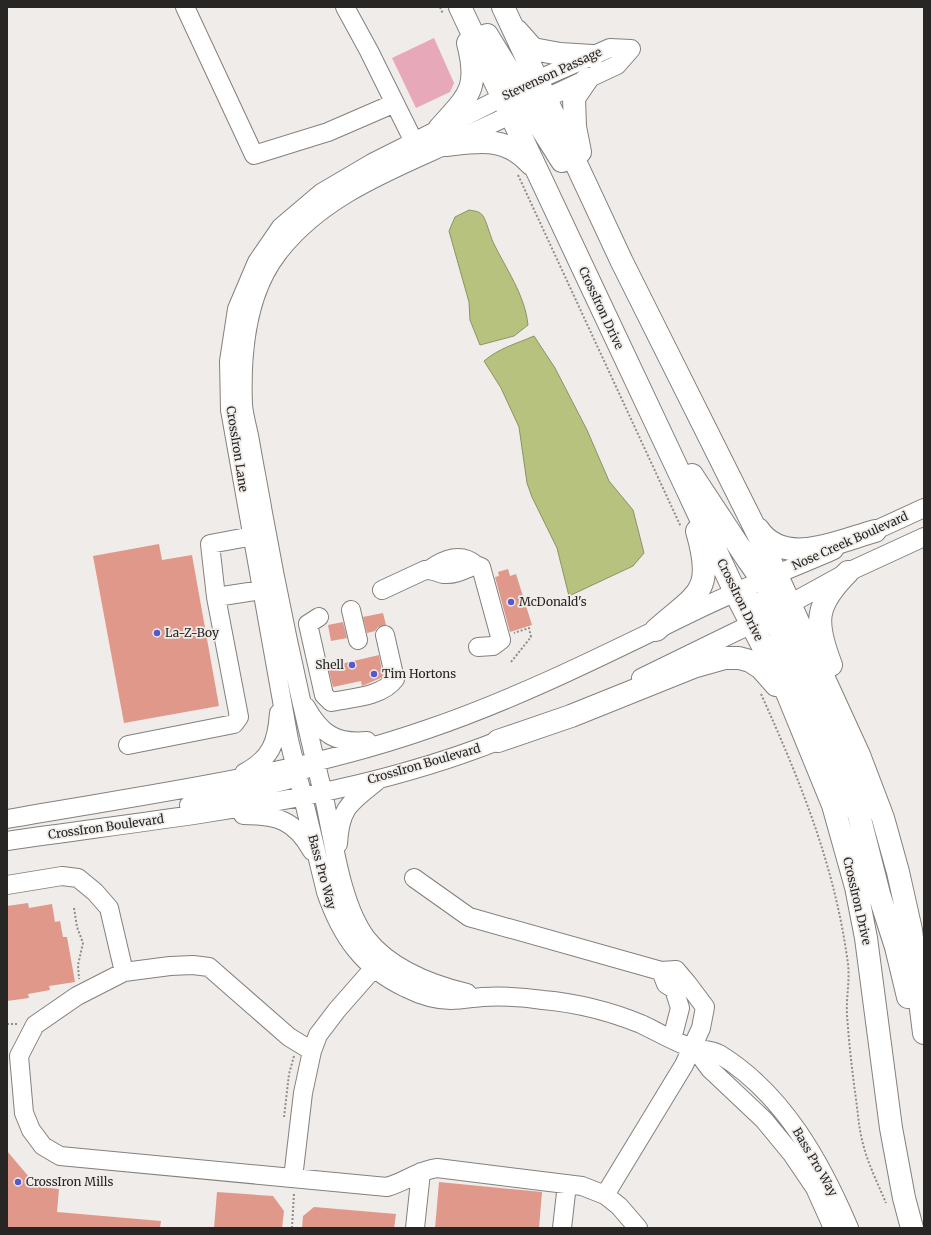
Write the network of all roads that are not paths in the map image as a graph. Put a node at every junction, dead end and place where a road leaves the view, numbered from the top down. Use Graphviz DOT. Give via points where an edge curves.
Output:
graph roads {
  1 [pos="185,7"];
  2 [pos="345,7"];
  3 [pos="460,7"];
  4 [pos="472,7"];
  5 [pos="507,16"];
  6 [pos="592,56"];
  7 [pos="587,79"];
  8 [pos="524,98"];
  9 [pos="395,103"];
  10 [pos="442,137"];
  11 [pos="417,149"];
  12 [pos="534,167"];
  13 [pos="376,169"];
  14 [pos="590,194"];
  15 [pos="614,245"];
  16 [pos="641,392"];
  17 [pos="673,460"];
  18 [pos="924,508"];
  19 [pos="750,518"];
  20 [pos="875,531"];
  21 [pos="260,535"];
  22 [pos="924,537"];
  23 [pos="848,572"];
  24 [pos="770,578"];
  25 [pos="270,589"];
  26 [pos="382,590"];
  27 [pos="736,594"];
  28 [pos="216,597"];
  29 [pos="790,604"];
  30 [pos="351,610"];
  31 [pos="319,617"];
  32 [pos="760,620"];
  33 [pos="656,630"];
  34 [pos="385,635"];
  35 [pos="358,640"];
  36 [pos="478,647"];
  37 [pos="281,694"];
  38 [pos="299,696"];
  39 [pos="798,717"];
  40 [pos="394,739"];
  41 [pos="498,741"];
  42 [pos="128,745"];
  43 [pos="314,761"];
  44 [pos="297,770"];
  45 [pos="381,778"];
  46 [pos="230,779"];
  47 [pos="322,792"];
  48 [pos="303,796"];
  49 [pos="195,815"];
  50 [pos="7,819"];
  51 [pos="139,822"];
  52 [pos="7,841"];
  53 [pos="337,860"];
  54 [pos="320,866"];
  55 [pos="414,878"];
  56 [pos="7,885"];
  57 [pos="911,930"];
  58 [pos="373,969"];
  59 [pos="661,971"];
  60 [pos="124,972"];
  61 [pos="483,997"];
  62 [pos="924,1031"];
  63 [pos="672,1040"];
  64 [pos="693,1048"];
  65 [pos="312,1051"];
  66 [pos="421,1172"];
  67 [pos="293,1184"];
  68 [pos="568,1184"];
  69 [pos="605,1195"];
  70 [pos="416,1228"];
  71 [pos="562,1228"];
  72 [pos="638,1228"];
  73 [pos="833,1228"];
  74 [pos="849,1228"];
  75 [pos="912,1228"];
  1 -- 9 [label="street" via="254,155 328,132"];
  2 -- 9 [label="street"];
  3 -- 8 [label="main road, CrossIron Drive"];
  3 -- 10 [label="main road" via="472,59 473,84"];
  4 -- 8 [label="main road"];
  5 -- 6 [label="main road" via="533,49"];
  5 -- 8 [label="main road, CrossIron Drive"];
  6 -- 7 [label="street, Stevenson Passage" via="610,48 631,49 617,65"];
  6 -- 8 [label="street, Stevenson Passage"];
  7 -- 8 [label="street, Stevenson Passage"];
  7 -- 14 [label="main road" via="574,98 574,127"];
  8 -- 10 [label="street, Stevenson Passage"];
  8 -- 12 [label="main road, CrossIron Drive"];
  8 -- 14 [label="main road, CrossIron Drive"];
  8 -- 15 [label="main road"];
  9 -- 11 [label="street"];
  10 -- 11 [label="street, Stevenson Passage"];
  10 -- 12 [label="main road" via="500,143 524,155"];
  11 -- 13 [label="street, Stevenson Passage"];
  12 -- 16 [label="main road, CrossIron Drive"];
  13 -- 21 [label="street, CrossIron Lane" via="358,186 310,220 277,253 259,286 248,320 243,406"];
  14 -- 15 [label="main road, CrossIron Drive"];
  15 -- 19 [label="main road, CrossIron Drive"];
  16 -- 17 [label="main road, CrossIron Drive"];
  16 -- 24 [label="main road" via="673,447"];
  17 -- 27 [label="main road, CrossIron Drive"];
  17 -- 33 [label="main road" via="700,542 704,576 695,597"];
  18 -- 20 [label="street, Nose Creek Boulevard"];
  19 -- 20 [label="main road" via="769,542 799,550"];
  19 -- 24 [label="main road, CrossIron Drive"];
  20 -- 24 [label="street, Nose Creek Boulevard"];
  21 -- 25 [label="street, CrossIron Lane"];
  21 -- 28 [label="street" via="210,544"];
  22 -- 23 [label="street"];
  23 -- 29 [label="street"];
  23 -- 57 [label="main road" via="823,602 820,630 829,660 891,818 913,910"];
  24 -- 27 [label="street"];
  24 -- 29 [label="main road" via="780,599"];
  25 -- 28 [label="street"];
  25 -- 37 [label="street, CrossIron Lane"];
  25 -- 38 [label="street, CrossIron Lane"];
  26 -- 36 [label="street" via="430,569 446,574 476,565 481,567 501,640 493,646"];
  27 -- 32 [label="main road" via="758,606"];
  27 -- 33 [label="street"];
  28 -- 42 [label="street" via="239,717 234,724"];
  29 -- 32 [label="street, CrossIron Boulevard"];
  29 -- 57 [label="main road" via="859,754 883,818"];
  30 -- 35 [label="street"];
  31 -- 34 [label="street" via="308,624 324,694 331,702 382,691 391,684 395,679"];
  32 -- 39 [label="main road, CrossIron Drive"];
  32 -- 41 [label="street, CrossIron Boulevard" via="586,705"];
  32 -- 62 [label="main road" via="778,627 846,778 859,815 909,1001"];
  33 -- 40 [label="street" via="485,709"];
  37 -- 44 [label="street, CrossIron Lane"];
  37 -- 46 [label="street" via="275,741 269,754 263,762"];
  38 -- 40 [label="street" via="312,718 331,736 344,741 361,742"];
  38 -- 43 [label="street, CrossIron Lane"];
  39 -- 41 [label="main road" via="761,668 746,659 725,658 693,667 571,716"];
  39 -- 75 [label="main road, CrossIron Drive" via="833,805 856,887 866,938 890,1128"];
  40 -- 43 [label="street"];
  41 -- 45 [label="street, CrossIron Boulevard" via="446,760"];
  43 -- 44 [label="street"];
  43 -- 47 [label="street, Bass Pro Way"];
  44 -- 46 [label="street, CrossIron Boulevard"];
  44 -- 48 [label="street, Bass Pro Way"];
  44 -- 51 [label="street" via="275,784 177,808"];
  45 -- 47 [label="street, CrossIron Boulevard"];
  45 -- 53 [label="street" via="353,800 345,811 339,824"];
  46 -- 50 [label="street, CrossIron Boulevard"];
  47 -- 48 [label="street, CrossIron Boulevard"];
  47 -- 53 [label="street, Bass Pro Way"];
  48 -- 49 [label="street, CrossIron Boulevard"];
  48 -- 54 [label="street, Bass Pro Way"];
  49 -- 51 [label="street, CrossIron Boulevard"];
  49 -- 54 [label="street" via="249,815 282,820 297,828"];
  51 -- 52 [label="street, CrossIron Boulevard"];
  53 -- 61 [label="street, Bass Pro Way" via="358,924 366,938 385,956 415,976 440,986"];
  54 -- 58 [label="street, Bass Pro Way" via="334,915 352,946"];
  55 -- 59 [label="street" via="469,917"];
  56 -- 60 [label="street" via="62,876 78,878 109,908"];
  57 -- 62 [label="main road"];
  58 -- 61 [label="street, Bass Pro Way" via="403,987 435,998 452,1000"];
  58 -- 65 [label="street" via="318,1035"];
  59 -- 63 [label="street" via="666,984 674,989 680,1008"];
  59 -- 64 [label="street" via="676,970 705,1007 701,1028"];
  60 -- 65 [label="street" via="170,966 209,967 288,1037"];
  60 -- 67 [label="street" via="77,996 35,1025 19,1056 24,1113 44,1146 60,1156"];
  61 -- 63 [label="street, Bass Pro Way" via="542,1000 600,1010 642,1025"];
  63 -- 64 [label="street, Bass Pro Way"];
  64 -- 69 [label="street"];
  64 -- 73 [label="street, Bass Pro Way" via="710,1070 764,1120 792,1154 814,1188"];
  64 -- 74 [label="street, Bass Pro Way" via="717,1052 732,1062 779,1107 814,1156"];
  65 -- 67 [label="street" via="303,1093"];
  66 -- 67 [label="street" via="388,1187"];
  66 -- 68 [label="street" via="437,1168"];
  66 -- 70 [label="street"];
  68 -- 69 [label="street" via="582,1186"];
  68 -- 71 [label="street"];
  69 -- 72 [label="street" via="619,1206"];
}
